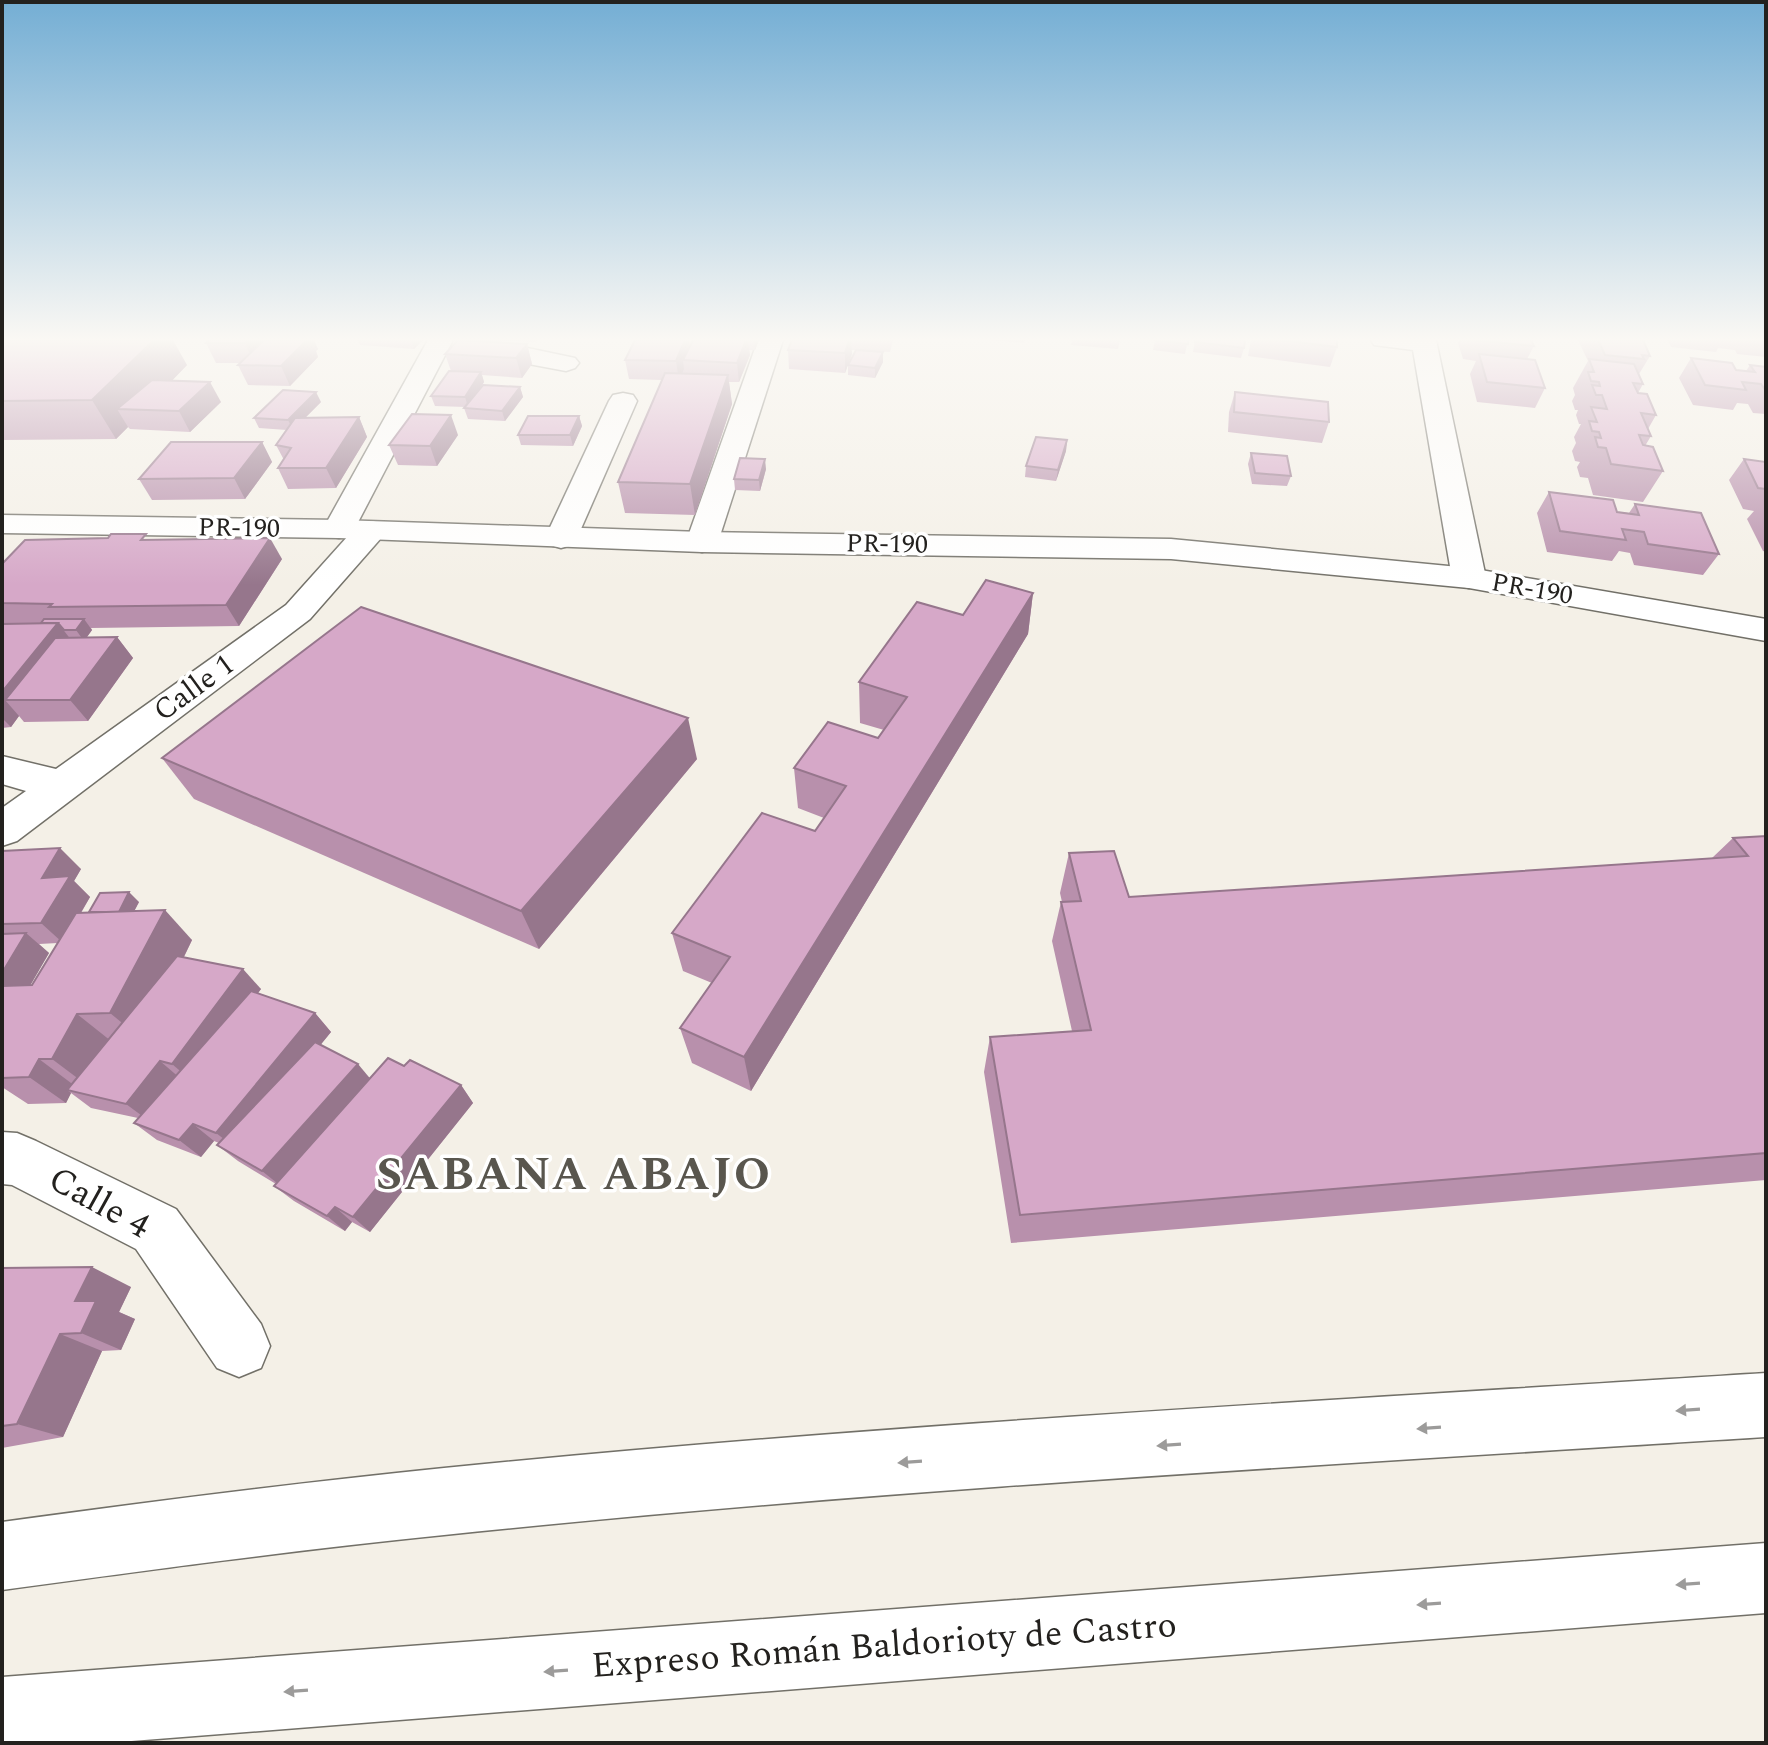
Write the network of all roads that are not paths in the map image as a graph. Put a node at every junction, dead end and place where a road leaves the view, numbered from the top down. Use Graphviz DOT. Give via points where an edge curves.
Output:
graph roads {
  1 [pos="404,421"];
  2 [pos="614,421"];
  3 [pos="743,421"];
  4 [pos="1439,421"];
  5 [pos="2,524"];
  6 [pos="355,530"];
  7 [pos="561,538"];
  8 [pos="702,542"];
  9 [pos="1469,578"];
  10 [pos="1766,630"];
  11 [pos="2,770"];
  12 [pos="61,785"];
  13 [pos="2,830"];
  14 [pos="2,1158"];
  15 [pos="239,1346"];
  16 [pos="1766,1405"];
  17 [pos="2,1556"];
  18 [pos="1766,1578"];
  19 [pos="2,1714"];
  1 -- 6 [label="main road, Calle 1"];
  2 -- 7 [label="main road"];
  3 -- 8 [label="main road"];
  4 -- 9 [label="main road"];
  5 -- 6 [label="main road, PR-190 / PR-190"];
  6 -- 7 [label="main road, PR-190 / PR-190"];
  6 -- 12 [label="main road, Calle 1" via="298,612"];
  7 -- 8 [label="main road, PR-190 / PR-190"];
  8 -- 9 [label="main road, PR-190 / PR-190" via="1171,549"];
  9 -- 10 [label="main road, PR-190 / PR-190"];
  11 -- 12 [label="main road"];
  12 -- 13 [label="main road, Calle 1"];
  14 -- 15 [label="main road, Calle 4" via="17,1159 156,1229"];
  16 -- 17 [label="main road, one-way" via="756,1473 176,1531"];
  18 -- 19 [label="main road, Expreso Román Baldorioty de Castro, one-way"];
}
